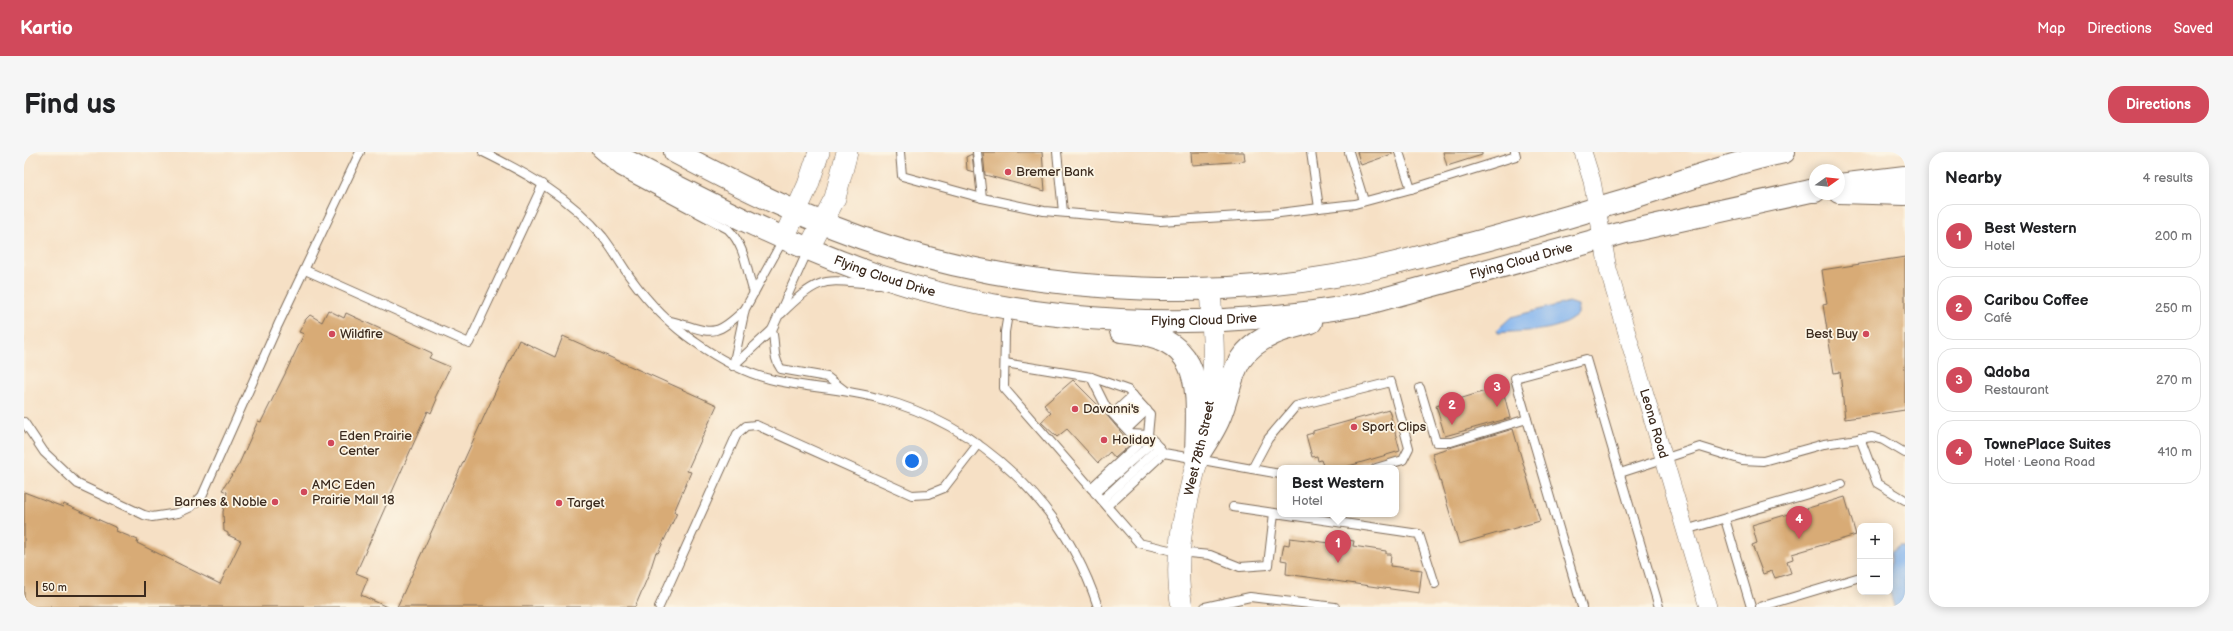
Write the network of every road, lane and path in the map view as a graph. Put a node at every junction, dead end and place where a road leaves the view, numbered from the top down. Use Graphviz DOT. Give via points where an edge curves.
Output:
graph roads {
  1 [pos="360,152"];
  2 [pos="483,152"];
  3 [pos="597,152"];
  4 [pos="609,152"];
  5 [pos="675,152"];
  6 [pos="819,152"];
  7 [pos="847,152"];
  8 [pos="900,152"];
  9 [pos="977,152"];
  10 [pos="1058,152"];
  11 [pos="1311,152"];
  12 [pos="1349,152"];
  13 [pos="1399,152"];
  14 [pos="1514,152"];
  15 [pos="1583,152"];
  16 [pos="1784,152"];
  17 [pos="1905,177"];
  18 [pos="543,184"];
  19 [pos="1845,184"];
  20 [pos="1411,189"];
  21 [pos="1809,192"];
  22 [pos="1845,192"];
  23 [pos="1905,194"];
  24 [pos="982,198"];
  25 [pos="1364,201"];
  26 [pos="1319,208"];
  27 [pos="1596,209"];
  28 [pos="796,211"];
  29 [pos="1063,212"];
  30 [pos="822,223"];
  31 [pos="784,238"];
  32 [pos="1601,240"];
  33 [pos="809,248"];
  34 [pos="305,270"];
  35 [pos="915,287"];
  36 [pos="1210,288"];
  37 [pos="754,293"];
  38 [pos="1365,304"];
  39 [pos="1009,307"];
  40 [pos="745,309"];
  41 [pos="781,314"];
  42 [pos="1061,316"];
  43 [pos="670,321"];
  44 [pos="1212,321"];
  45 [pos="772,330"];
  46 [pos="1004,363"];
  47 [pos="733,366"];
  48 [pos="1091,376"];
  49 [pos="1420,388"];
  50 [pos="844,391"];
  51 [pos="1140,403"];
  52 [pos="1527,419"];
  53 [pos="24,422"];
  54 [pos="1120,422"];
  55 [pos="1860,438"];
  56 [pos="978,444"];
  57 [pos="1156,444"];
  58 [pos="1905,453"];
  59 [pos="1196,458"];
  60 [pos="1664,460"];
  61 [pos="1386,465"];
  62 [pos="1252,469"];
  63 [pos="1277,473"];
  64 [pos="1620,473"];
  65 [pos="1842,484"];
  66 [pos="1093,490"];
  67 [pos="1905,500"];
  68 [pos="1104,503"];
  69 [pos="1233,507"];
  70 [pos="1277,514"];
  71 [pos="1278,517"];
  72 [pos="1300,517"];
  73 [pos="1725,519"];
  74 [pos="1685,530"];
  75 [pos="1178,552"];
  76 [pos="1857,578"];
  77 [pos="1435,584"];
  78 [pos="658,607"];
  79 [pos="1098,607"];
  80 [pos="1182,607"];
  81 [pos="1205,607"];
  82 [pos="1335,607"];
  83 [pos="1582,607"];
  84 [pos="1659,607"];
  85 [pos="1708,607"];
  86 [pos="1751,607"];
  87 [pos="1760,607"];
  1 -- 34 [label="lane"];
  2 -- 18 [label="lane"];
  3 -- 37 [label="lane" via="619,171 728,229 741,247"];
  4 -- 31 [label="main road, Flying Cloud Drive"];
  5 -- 28 [label="main road"];
  6 -- 28 [label="street"];
  7 -- 30 [label="street" via="835,198"];
  8 -- 24 [label="lane" via="902,176"];
  9 -- 24 [label="lane"];
  10 -- 29 [label="lane"];
  11 -- 26 [label="lane"];
  12 -- 25 [label="lane"];
  13 -- 20 [label="lane"];
  14 -- 20 [label="lane" via="1516,156"];
  15 -- 27 [label="street, Leona Road" via="1592,181"];
  16 -- 27 [label="main road" via="1703,174"];
  17 -- 19 [label="main road"];
  18 -- 34 [label="lane" via="469,343"];
  18 -- 43 [label="lane" via="588,220 605,239 643,294"];
  20 -- 25 [label="lane"];
  21 -- 32 [label="main road, Flying Cloud Drive" via="1725,208"];
  22 -- 23 [label="main road"];
  24 -- 29 [label="lane" via="1044,211"];
  25 -- 26 [label="lane"];
  26 -- 29 [label="lane" via="1272,214 1160,220"];
  27 -- 32 [label="street, Leona Road"];
  27 -- 36 [label="main road" via="1351,273 1302,281"];
  28 -- 30 [label="main road"];
  28 -- 31 [label="street"];
  30 -- 33 [label="street"];
  30 -- 36 [label="main road" via="931,259 1034,280 1137,287"];
  31 -- 33 [label="main road, Flying Cloud Drive"];
  31 -- 37 [label="lane"];
  32 -- 38 [label="main road, Flying Cloud Drive"];
  32 -- 60 [label="street, Leona Road"];
  33 -- 35 [label="main road, Flying Cloud Drive"];
  33 -- 41 [label="lane" via="789,289"];
  34 -- 53 [label="lane" via="202,496 190,507 178,513 152,517 78,484 44,452"];
  35 -- 39 [label="main road, Flying Cloud Drive"];
  35 -- 41 [label="lane" via="832,280 812,286"];
  36 -- 44 [label="street, West 78th Street"];
  37 -- 40 [label="lane"];
  38 -- 44 [label="main road, Flying Cloud Drive" via="1314,312"];
  38 -- 59 [label="main road" via="1274,333 1250,349 1235,368 1218,421"];
  39 -- 42 [label="main road, Flying Cloud Drive"];
  39 -- 46 [label="lane"];
  40 -- 43 [label="lane" via="732,322 716,331 708,332"];
  40 -- 47 [label="lane"];
  41 -- 45 [label="lane"];
  42 -- 44 [label="main road, Flying Cloud Drive"];
  42 -- 59 [label="main road" via="1085,329 1132,332 1158,338 1178,350 1188,361 1197,387"];
  43 -- 47 [label="lane" via="696,343"];
  44 -- 59 [label="street, West 78th Street" via="1211,394"];
  45 -- 47 [label="lane"];
  45 -- 50 [label="lane" via="775,341 774,356 781,369 827,377"];
  46 -- 48 [label="lane"];
  46 -- 66 [label="lane" via="1004,388"];
  47 -- 50 [label="lane" via="777,381"];
  48 -- 51 [label="lane" via="1128,390"];
  48 -- 54 [label="lane" via="1106,407"];
  49 -- 52 [label="lane" via="1436,442 1451,442"];
  50 -- 56 [label="lane" via="903,405 954,428"];
  51 -- 54 [label="lane"];
  51 -- 54 [label="lane"];
  51 -- 57 [label="lane" via="1150,414"];
  52 -- 64 [label="lane" via="1515,378 1586,359"];
  52 -- 83 [label="lane"];
  54 -- 57 [label="lane" via="1131,434"];
  55 -- 58 [label="lane" via="1872,437 1883,440"];
  55 -- 60 [label="lane" via="1824,444 1763,461 1742,460 1700,447"];
  55 -- 67 [label="lane" via="1877,483"];
  56 -- 78 [label="lane" via="944,488 921,496 912,495 756,425 746,426 737,434"];
  56 -- 79 [label="lane" via="1014,474 1048,511 1075,553"];
  57 -- 59 [label="lane"];
  57 -- 66 [label="lane"];
  57 -- 68 [label="lane"];
  59 -- 62 [label="lane"];
  59 -- 75 [label="street, West 78th Street"];
  60 -- 64 [label="lane"];
  60 -- 74 [label="street, Leona Road"];
  61 -- 62 [label="lane" via="1403,460 1409,452 1391,382 1296,406 1268,439"];
  62 -- 63 [label="lane"];
  64 -- 84 [label="lane"];
  65 -- 73 [label="lane"];
  66 -- 68 [label="lane"];
  68 -- 75 [label="lane" via="1139,543"];
  69 -- 70 [label="lane"];
  71 -- 75 [label="lane" via="1268,565 1240,567 1210,555"];
  72 -- 77 [label="lane" via="1419,534"];
  73 -- 74 [label="lane"];
  73 -- 86 [label="lane"];
  74 -- 85 [label="street, Leona Road"];
  75 -- 80 [label="street, West 78th Street" via="1178,588"];
  76 -- 87 [label="lane"];
  81 -- 82 [label="lane" via="1250,597"];
}
